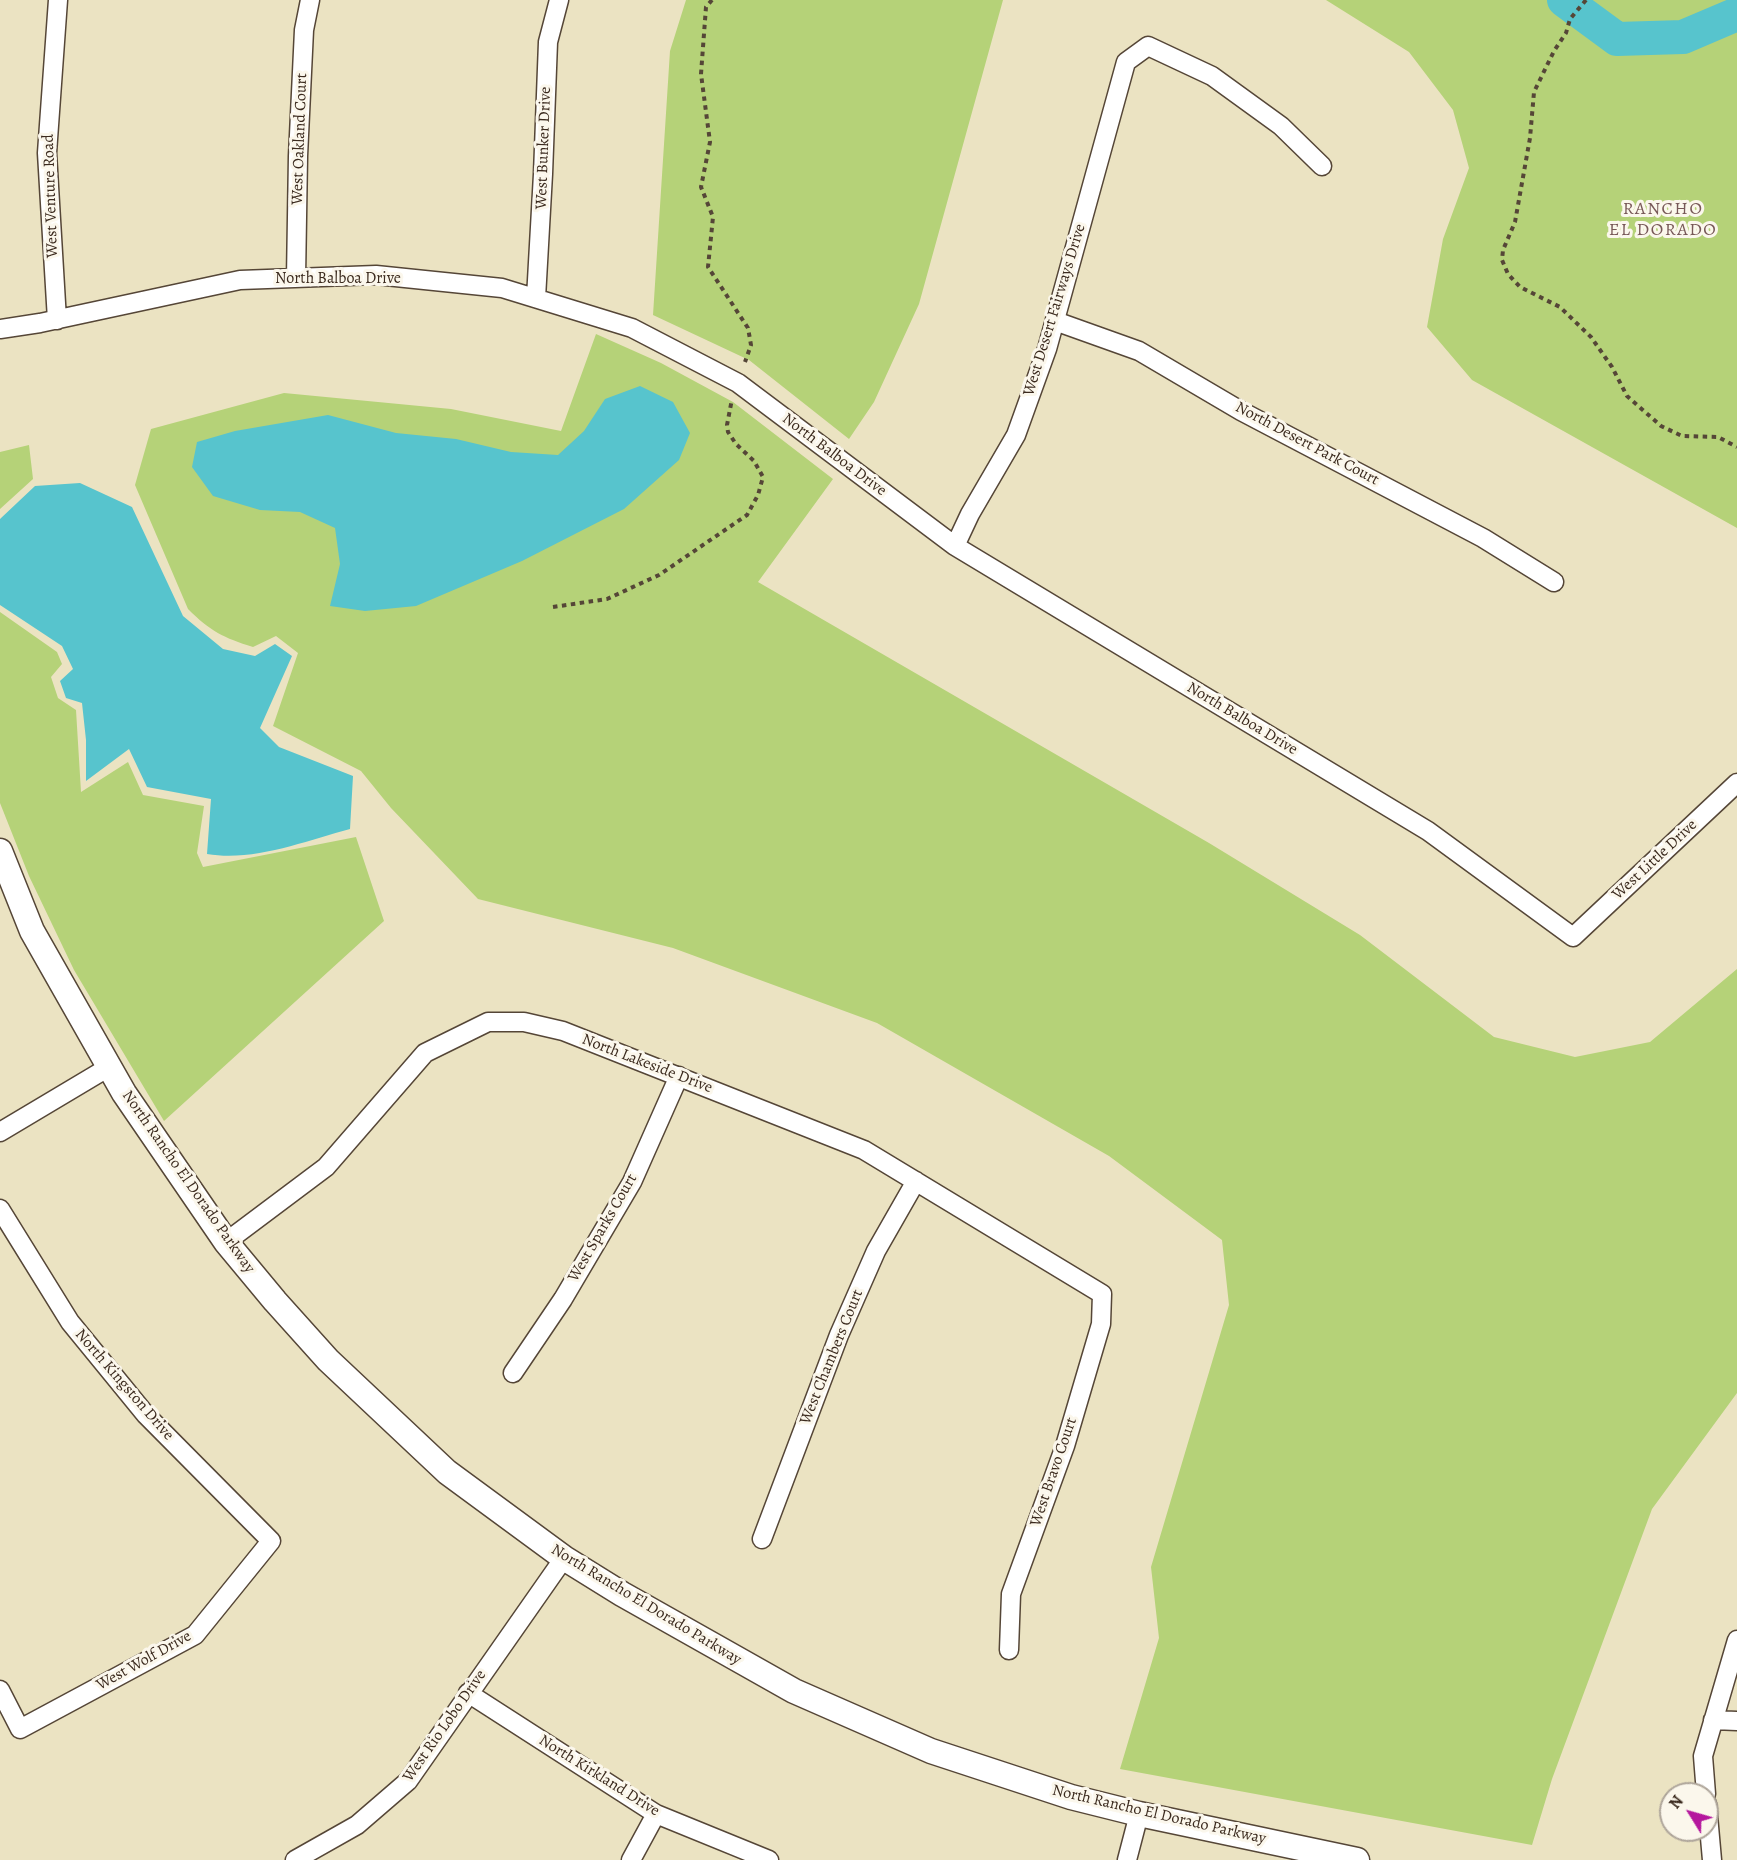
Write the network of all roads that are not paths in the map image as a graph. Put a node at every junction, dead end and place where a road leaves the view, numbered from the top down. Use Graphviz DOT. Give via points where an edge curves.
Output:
graph roads {
  1 [pos="58,0"];
  2 [pos="310,0"];
  3 [pos="559,0"];
  4 [pos="1322,166"];
  5 [pos="296,278"];
  6 [pos="536,298"];
  7 [pos="57,320"];
  8 [pos="1055,321"];
  9 [pos="0,329"];
  10 [pos="955,546"];
  11 [pos="1554,582"];
  12 [pos="1737,783"];
  13 [pos="0,851"];
  14 [pos="1573,937"];
  15 [pos="109,1067"];
  16 [pos="679,1076"];
  17 [pos="0,1132"];
  18 [pos="916,1181"];
  19 [pos="0,1209"];
  20 [pos="226,1242"];
  21 [pos="1102,1294"];
  22 [pos="513,1373"];
  23 [pos="762,1539"];
  24 [pos="271,1541"];
  25 [pos="564,1558"];
  26 [pos="1737,1640"];
  27 [pos="1009,1650"];
  28 [pos="0,1690"];
  29 [pos="468,1693"];
  30 [pos="1713,1720"];
  31 [pos="1737,1721"];
  32 [pos="1705,1782"];
  33 [pos="656,1814"];
  34 [pos="1139,1814"];
  35 [pos="1710,1842"];
  36 [pos="295,1860"];
  37 [pos="631,1860"];
  38 [pos="769,1860"];
  39 [pos="1127,1860"];
  40 [pos="1357,1860"];
  41 [pos="1712,1860"];
  1 -- 7 [label="street, West Venture Road" via="47,153"];
  2 -- 5 [label="street, West Oakland Court" via="304,30"];
  3 -- 6 [label="street, West Bunker Drive" via="548,42"];
  4 -- 8 [label="street, West Desert Fairways Drive" via="1281,126 1212,76 1148,46 1126,62"];
  5 -- 6 [label="street, North Balboa Drive" via="376,275 502,288"];
  5 -- 7 [label="street, North Balboa Drive" via="240,280"];
  6 -- 10 [label="street, North Balboa Drive" via="632,328 738,383"];
  7 -- 9 [label="street, North Balboa Drive"];
  8 -- 10 [label="street, West Desert Fairways Drive" via="1016,435"];
  8 -- 11 [label="street, North Desert Park Court" via="1139,351 1241,411 1483,538"];
  10 -- 14 [label="street, North Balboa Drive" via="1428,831"];
  12 -- 14 [label="street, West Little Drive"];
  13 -- 15 [label="street, North Rancho El Dorado Parkway" via="32,931"];
  15 -- 17 [label="street"];
  15 -- 20 [label="street, North Rancho El Dorado Parkway"];
  16 -- 18 [label="street, North Lakeside Drive" via="864,1150"];
  16 -- 20 [label="street, North Lakeside Drive" via="563,1031 524,1022 488,1022 425,1053 326,1167"];
  16 -- 22 [label="street, West Sparks Court" via="632,1182 563,1299"];
  18 -- 21 [label="street, North Lakeside Drive"];
  18 -- 23 [label="street, West Chambers Court" via="876,1251 839,1335"];
  19 -- 24 [label="street, North Kingston Drive" via="70,1322 146,1415"];
  20 -- 25 [label="street, North Rancho El Dorado Parkway" via="328,1360 389,1419 447,1472"];
  21 -- 27 [label="street, West Bravo Court" via="1101,1324 1065,1446 1011,1594"];
  24 -- 28 [label="street, West Wolf Drive" via="195,1635 20,1729"];
  25 -- 29 [label="street, West Rio Lobo Drive"];
  25 -- 34 [label="street, North Rancho El Dorado Parkway" via="794,1691 931,1751 1071,1797"];
  26 -- 30 [label="street"];
  29 -- 33 [label="street, North Kirkland Drive"];
  29 -- 36 [label="street, West Rio Lobo Drive" via="408,1781 357,1825"];
  30 -- 31 [label="street"];
  30 -- 32 [label="street" via="1703,1756"];
  33 -- 37 [label="street"];
  33 -- 38 [label="street, North Kirkland Drive"];
  34 -- 39 [label="street"];
  34 -- 40 [label="street, North Rancho El Dorado Parkway"];
  35 -- 41 [label="street"];
}
